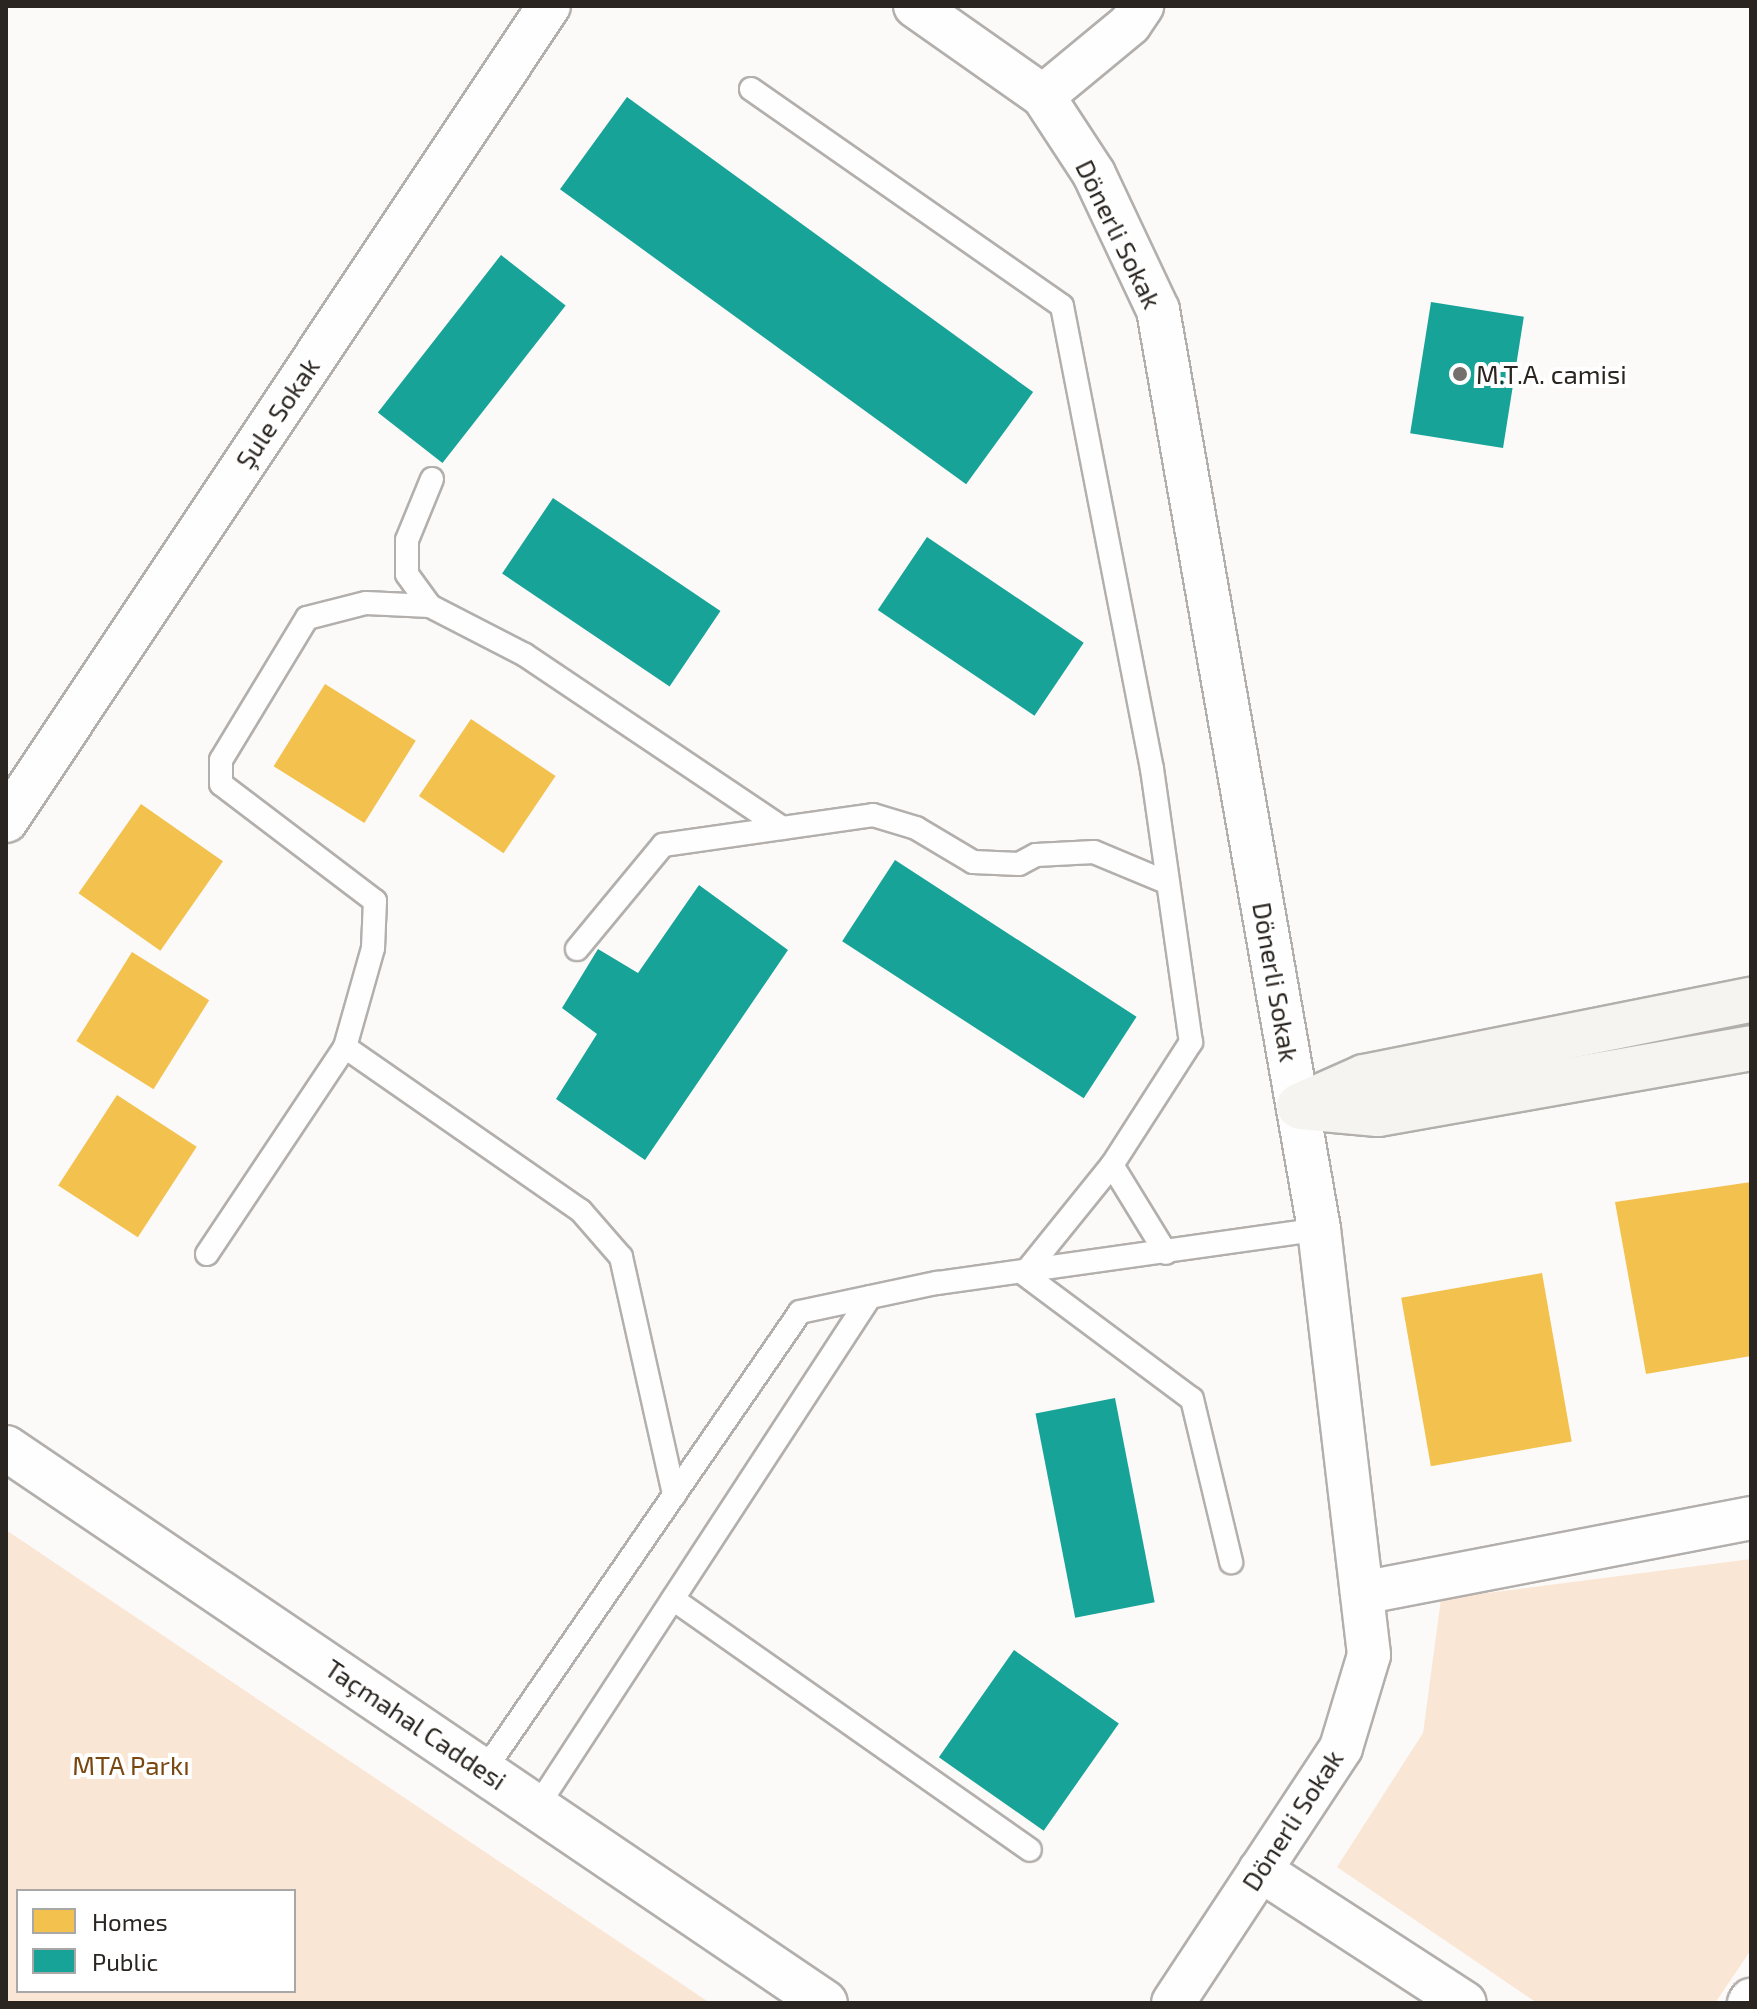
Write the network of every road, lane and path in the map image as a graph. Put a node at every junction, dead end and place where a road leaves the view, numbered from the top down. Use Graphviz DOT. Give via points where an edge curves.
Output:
graph roads {
  1 [pos="549,6"];
  2 [pos="915,6"];
  3 [pos="1142,6"];
  4 [pos="751,89"];
  5 [pos="1043,96"];
  6 [pos="432,479"];
  7 [pos="430,606"];
  8 [pos="6,821"];
  9 [pos="782,828"];
  10 [pos="1168,883"];
  11 [pos="577,949"];
  12 [pos="1751,1000"];
  13 [pos="345,1047"];
  14 [pos="1751,1048"];
  15 [pos="1299,1106"];
  16 [pos="1112,1165"];
  17 [pos="1319,1229"];
  18 [pos="1166,1253"];
  19 [pos="207,1254"];
  20 [pos="1024,1274"];
  21 [pos="870,1297"];
  22 [pos="6,1448"];
  23 [pos="674,1495"];
  24 [pos="1751,1518"];
  25 [pos="1231,1562"];
  26 [pos="1362,1593"];
  27 [pos="673,1599"];
  28 [pos="484,1771"];
  29 [pos="537,1807"];
  30 [pos="1030,1850"];
  31 [pos="1260,1870"];
  32 [pos="825,2003"];
  33 [pos="1173,2003"];
  34 [pos="1465,2003"];
  1 -- 8 [label="street, Şule Sokak"];
  2 -- 5 [label="street, Dönerli Sokak"];
  3 -- 5 [label="street" via="1130,24"];
  4 -- 10 [label="lane" via="1062,306 1152,769"];
  5 -- 15 [label="street, Dönerli Sokak" via="1094,174 1158,310"];
  6 -- 7 [label="lane" via="407,540 407,574"];
  7 -- 9 [label="lane" via="525,655"];
  7 -- 13 [label="lane" via="366,603 307,618 221,760 221,784 375,901 373,948"];
  9 -- 10 [label="lane" via="873,815 916,828 973,862 1019,864 1036,855 1094,852"];
  9 -- 11 [label="lane" via="663,845"];
  10 -- 16 [label="lane" via="1191,1042"];
  12 -- 15 [label="main road" via="1364,1077"];
  13 -- 19 [label="lane"];
  13 -- 23 [label="lane" via="581,1211 621,1257"];
  14 -- 15 [label="main road" via="1378,1114"];
  15 -- 17 [label="street, Dönerli Sokak"];
  16 -- 18 [label="lane"];
  16 -- 20 [label="lane"];
  17 -- 18 [label="lane"];
  17 -- 26 [label="street, Dönerli Sokak"];
  18 -- 20 [label="lane"];
  20 -- 21 [label="lane"];
  20 -- 25 [label="lane" via="1192,1399"];
  21 -- 23 [label="lane" via="800,1312"];
  21 -- 27 [label="lane"];
  22 -- 28 [label="street, Taçmahal Caddesi"];
  23 -- 28 [label="lane"];
  24 -- 26 [label="street"];
  26 -- 31 [label="street, Dönerli Sokak" via="1369,1655 1341,1748"];
  27 -- 29 [label="lane"];
  27 -- 30 [label="lane"];
  28 -- 29 [label="street, Taçmahal Caddesi"];
  29 -- 32 [label="street, Taçmahal Caddesi"];
  31 -- 33 [label="street, Dönerli Sokak"];
  31 -- 34 [label="street"];
}
